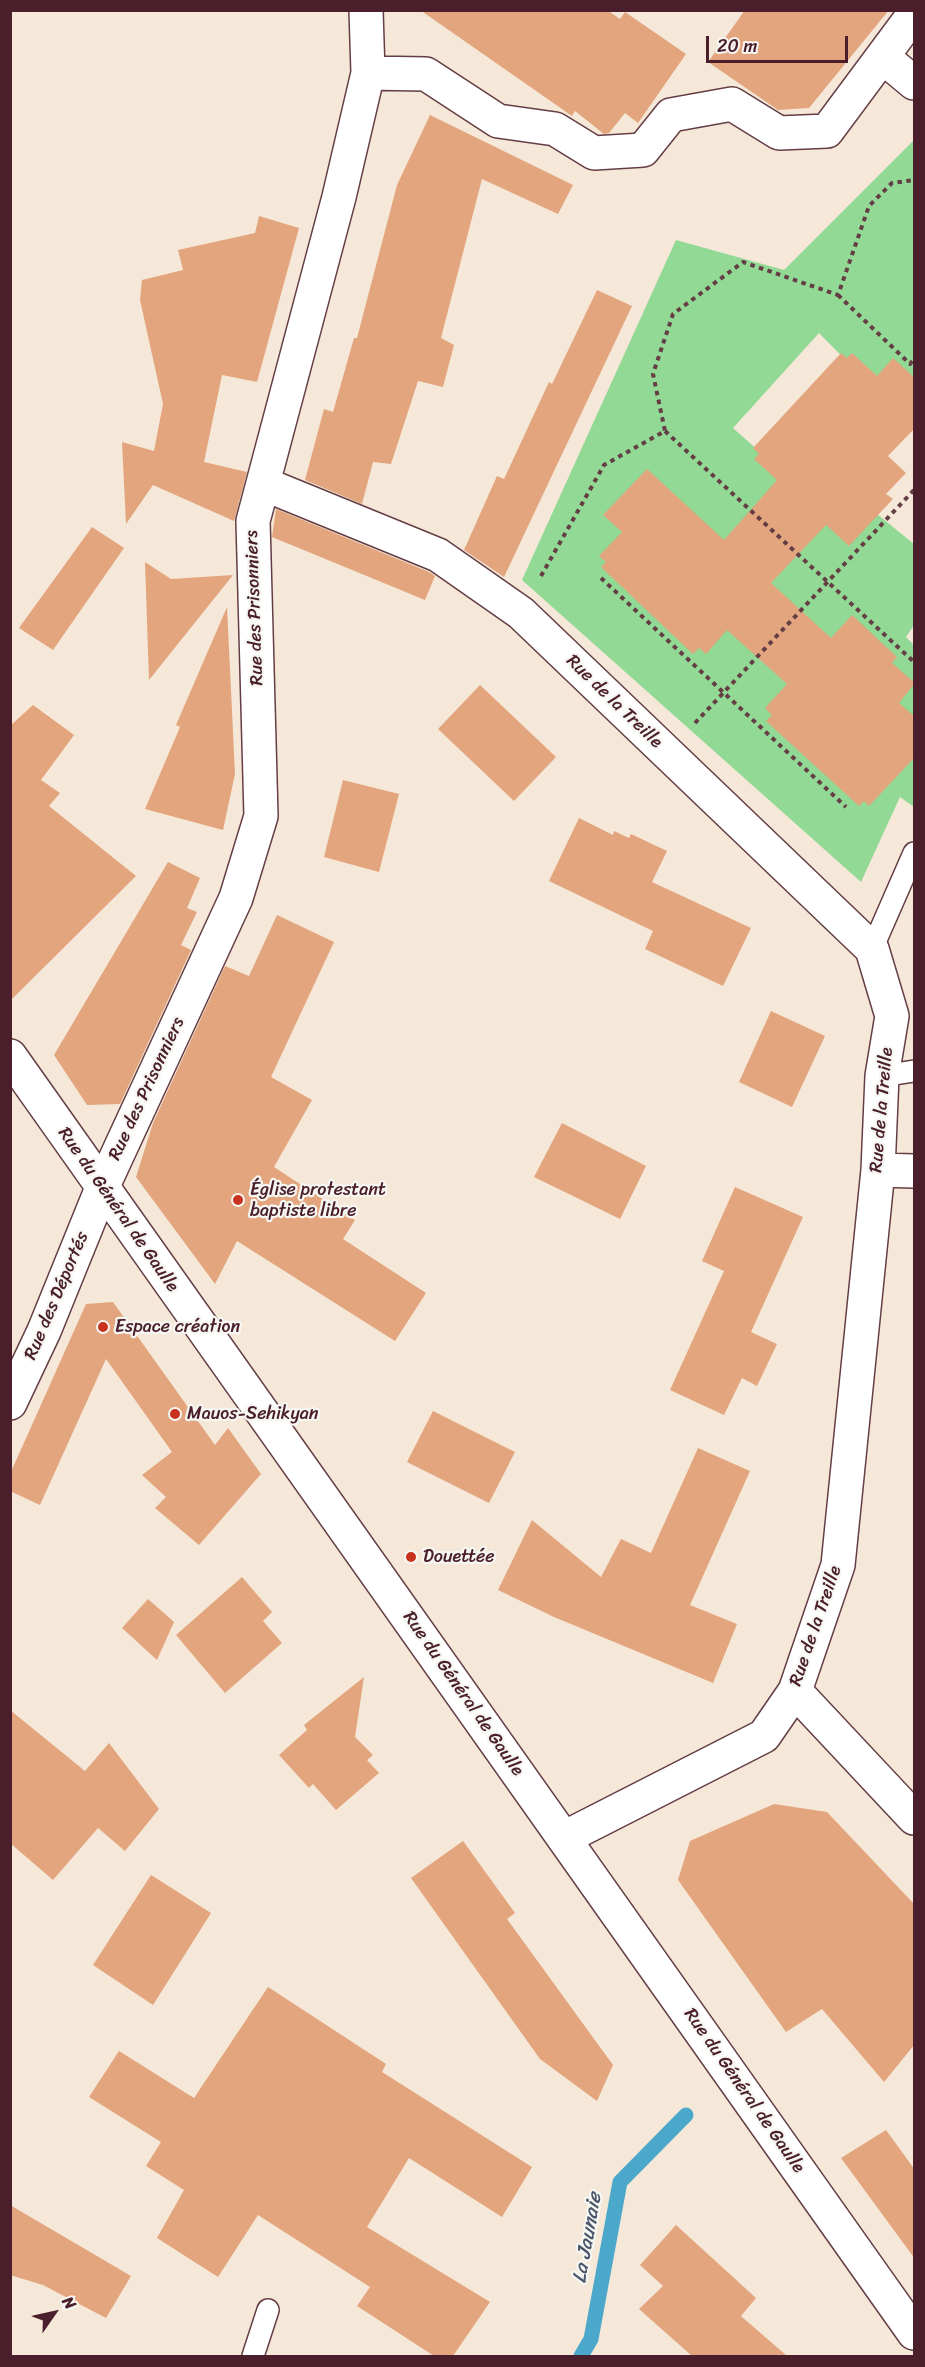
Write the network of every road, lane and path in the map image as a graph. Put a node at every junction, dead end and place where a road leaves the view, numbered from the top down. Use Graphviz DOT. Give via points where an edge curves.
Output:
graph roads {
  1 [pos="366,10"];
  2 [pos="915,14"];
  3 [pos="884,58"];
  4 [pos="368,73"];
  5 [pos="915,83"];
  6 [pos="915,180"];
  7 [pos="838,295"];
  8 [pos="915,359"];
  9 [pos="665,430"];
  10 [pos="264,484"];
  11 [pos="915,490"];
  12 [pos="601,578"];
  13 [pos="826,582"];
  14 [pos="521,613"];
  15 [pos="915,662"];
  16 [pos="724,693"];
  17 [pos="668,753"];
  18 [pos="846,807"];
  19 [pos="915,853"];
  20 [pos="872,949"];
  21 [pos="10,1056"];
  22 [pos="915,1071"];
  23 [pos="882,1076"];
  24 [pos="878,1170"];
  25 [pos="915,1171"];
  26 [pos="102,1188"];
  27 [pos="10,1404"];
  28 [pos="795,1691"];
  29 [pos="915,1818"];
  30 [pos="564,1838"];
  31 [pos="268,2310"];
  32 [pos="915,2333"];
  33 [pos="253,2356"];
  1 -- 4 [label="street, Rue des Prisonniers"];
  2 -- 3 [label="street"];
  3 -- 4 [label="street" via="827,131 779,133 732,104 671,115 643,150 594,153 555,129 498,121 426,74"];
  3 -- 5 [label="street"];
  4 -- 10 [label="street, Rue des Prisonniers"];
  6 -- 7 [label="path" via="892,183 869,206"];
  7 -- 8 [label="path" via="910,364"];
  7 -- 9 [label="path" via="743,261 673,314 653,374"];
  9 -- 13 [label="path"];
  9 -- 14 [label="path" via="604,465"];
  10 -- 14 [label="street, Rue de la Treille" via="438,555"];
  10 -- 26 [label="street, Rue des Prisonniers" via="253,521 261,816 236,898"];
  11 -- 13 [label="path"];
  12 -- 16 [label="path"];
  13 -- 15 [label="path"];
  13 -- 16 [label="path"];
  14 -- 17 [label="street, Rue de la Treille"];
  16 -- 17 [label="path"];
  16 -- 18 [label="path"];
  17 -- 20 [label="street, Rue de la Treille"];
  19 -- 20 [label="lane"];
  20 -- 23 [label="street, Rue de la Treille" via="892,1016"];
  21 -- 26 [label="street, Rue du Général de Gaulle"];
  22 -- 23 [label="lane"];
  23 -- 24 [label="street, Rue de la Treille"];
  24 -- 25 [label="street"];
  24 -- 28 [label="street, Rue de la Treille" via="838,1564"];
  26 -- 27 [label="street, Rue des Déportés"];
  26 -- 30 [label="street, Rue du Général de Gaulle"];
  28 -- 29 [label="street"];
  28 -- 30 [label="street, Rue de la Treille" via="764,1736"];
  30 -- 32 [label="street, Rue du Général de Gaulle"];
  31 -- 33 [label="lane"];
}
